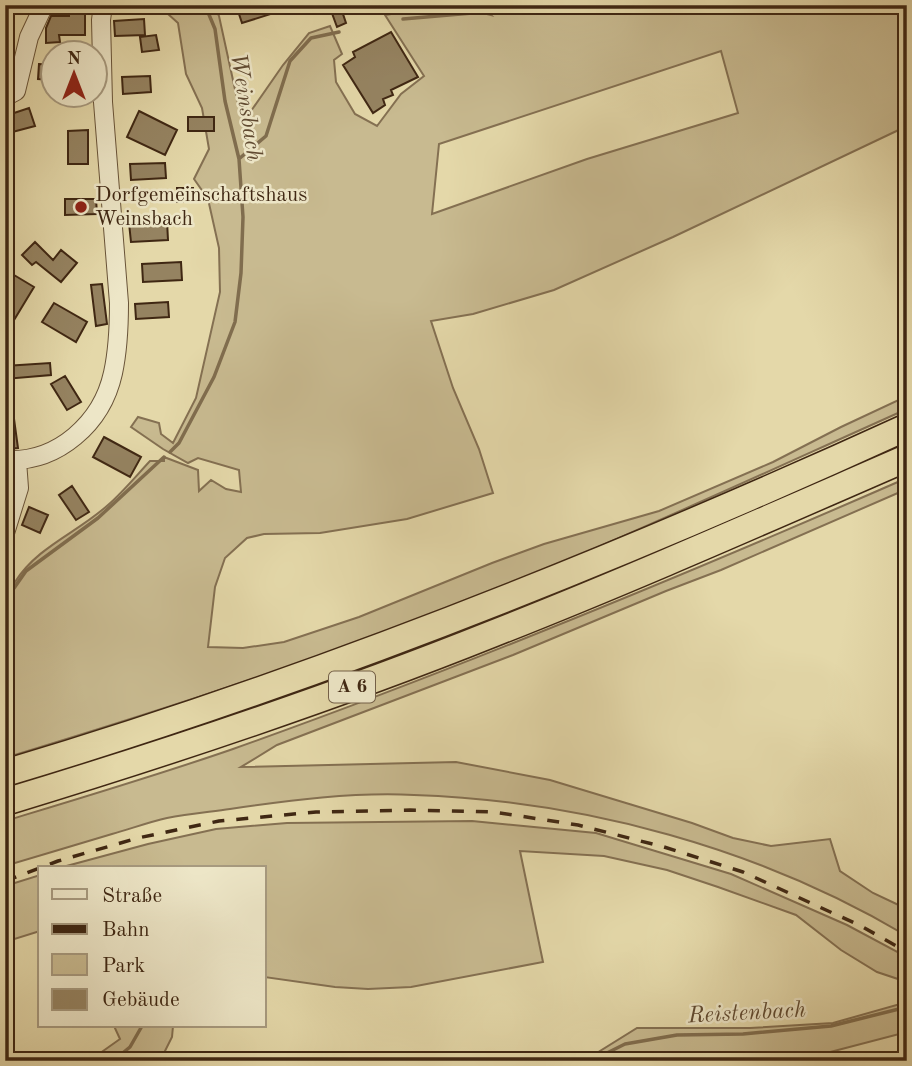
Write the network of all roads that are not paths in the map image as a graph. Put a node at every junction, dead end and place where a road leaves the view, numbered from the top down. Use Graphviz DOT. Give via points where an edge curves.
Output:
graph roads {
  1 [pos="44,5"];
  2 [pos="103,5"];
  3 [pos="5,97"];
  4 [pos="907,427"];
  5 [pos="907,458"];
  6 [pos="11,461"];
  7 [pos="5,533"];
  8 [pos="5,774"];
  9 [pos="5,802"];
  1 -- 3 [label="street" via="29,37 16,91"];
  2 -- 6 [label="street" via="103,102 119,303 113,373 105,397 79,433 41,457"];
  4 -- 8 [label="highway, A 6" via="483,608 246,696"];
  5 -- 9 [label="highway, A 6" via="492,634 257,722"];
  6 -- 7 [label="street" via="19,488"];
}
